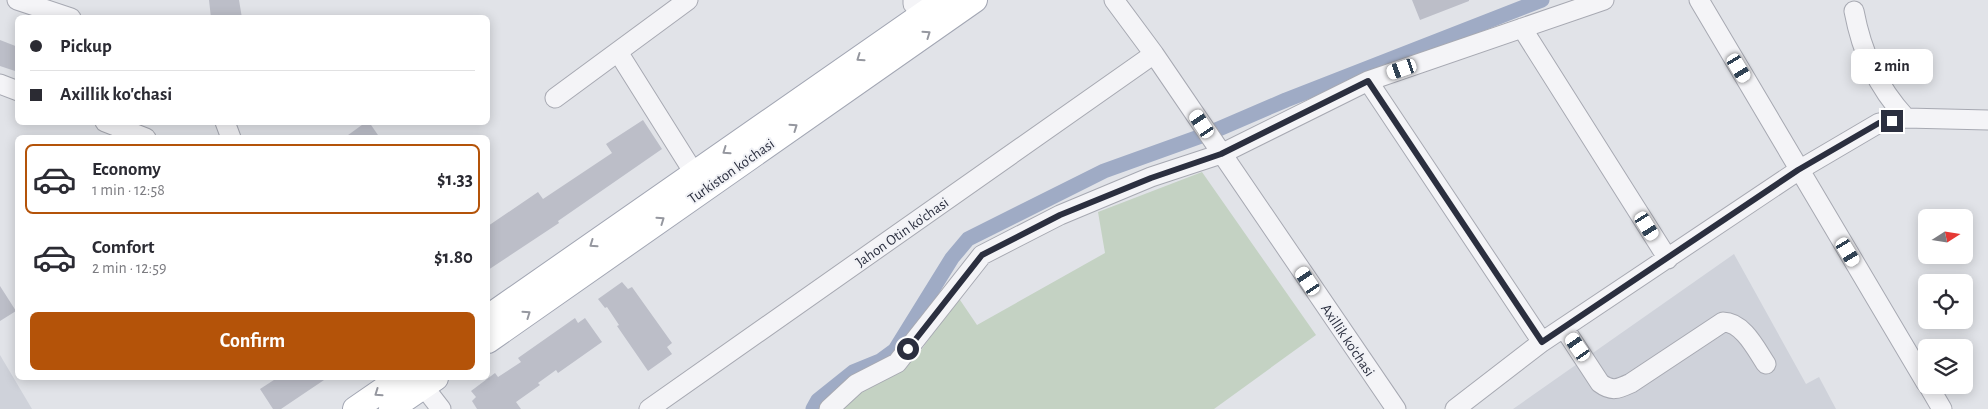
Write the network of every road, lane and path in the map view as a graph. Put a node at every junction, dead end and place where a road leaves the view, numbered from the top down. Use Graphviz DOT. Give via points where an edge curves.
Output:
graph roads {
  1 [pos="17,0"];
  2 [pos="688,0"];
  3 [pos="943,0"];
  4 [pos="975,0"];
  5 [pos="1114,0"];
  6 [pos="1604,0"];
  7 [pos="1699,0"];
  8 [pos="918,7"];
  9 [pos="1854,11"];
  10 [pos="62,15"];
  11 [pos="1522,28"];
  12 [pos="618,52"];
  13 [pos="1154,54"];
  14 [pos="1368,81"];
  15 [pos="0,84"];
  16 [pos="15,90"];
  17 [pos="555,98"];
  18 [pos="1906,118"];
  19 [pos="1988,120"];
  20 [pos="113,125"];
  21 [pos="138,135"];
  22 [pos="1219,150"];
  23 [pos="1798,170"];
  24 [pos="694,173"];
  25 [pos="1668,259"];
  26 [pos="490,316"];
  27 [pos="1564,328"];
  28 [pos="490,341"];
  29 [pos="1542,342"];
  30 [pos="1766,364"];
  31 [pos="1918,369"];
  32 [pos="397,380"];
  33 [pos="425,381"];
  34 [pos="1933,394"];
  35 [pos="355,409"];
  36 [pos="391,409"];
  37 [pos="441,409"];
  38 [pos="649,409"];
  39 [pos="829,409"];
  40 [pos="1396,409"];
  41 [pos="1455,409"];
  42 [pos="1942,409"];
  1 -- 10 [label="street"];
  2 -- 12 [label="street"];
  3 -- 8 [label="main road, Turkiston ko'chasi"];
  28 -- 4 [label="main road, Turkiston ko'chasi, one-way"];
  5 -- 13 [label="street"];
  6 -- 11 [label="street"];
  7 -- 23 [label="street"];
  8 -- 24 [label="main road, Turkiston ko'chasi, one-way"];
  9 -- 18 [label="street" via="1866,57 1888,99"];
  11 -- 14 [label="street"];
  11 -- 25 [label="street"];
  12 -- 17 [label="street"];
  12 -- 24 [label="street"];
  13 -- 22 [label="street, Axillik ko'chasi"];
  13 -- 38 [label="street, Jahon Otin ko'chasi"];
  14 -- 22 [label="street"];
  14 -- 29 [label="street"];
  15 -- 16 [label="street"];
  18 -- 19 [label="street"];
  18 -- 23 [label="street" via="1879,123"];
  20 -- 21 [label="street"];
  22 -- 39 [label="street" via="1060,215 982,255 897,363 856,384"];
  22 -- 40 [label="street, Axillik ko'chasi"];
  23 -- 25 [label="street"];
  23 -- 31 [label="street"];
  24 -- 26 [label="main road, Turkiston ko'chasi, one-way"];
  25 -- 27 [label="street"];
  27 -- 29 [label="street"];
  27 -- 30 [label="street" via="1600,383 1608,389 1618,390 1723,322 1731,322 1742,330"];
  29 -- 41 [label="street"];
  32 -- 35 [label="main road, one-way"];
  33 -- 36 [label="main road"];
  33 -- 37 [label="street"];
  34 -- 42 [label="street"];
}
